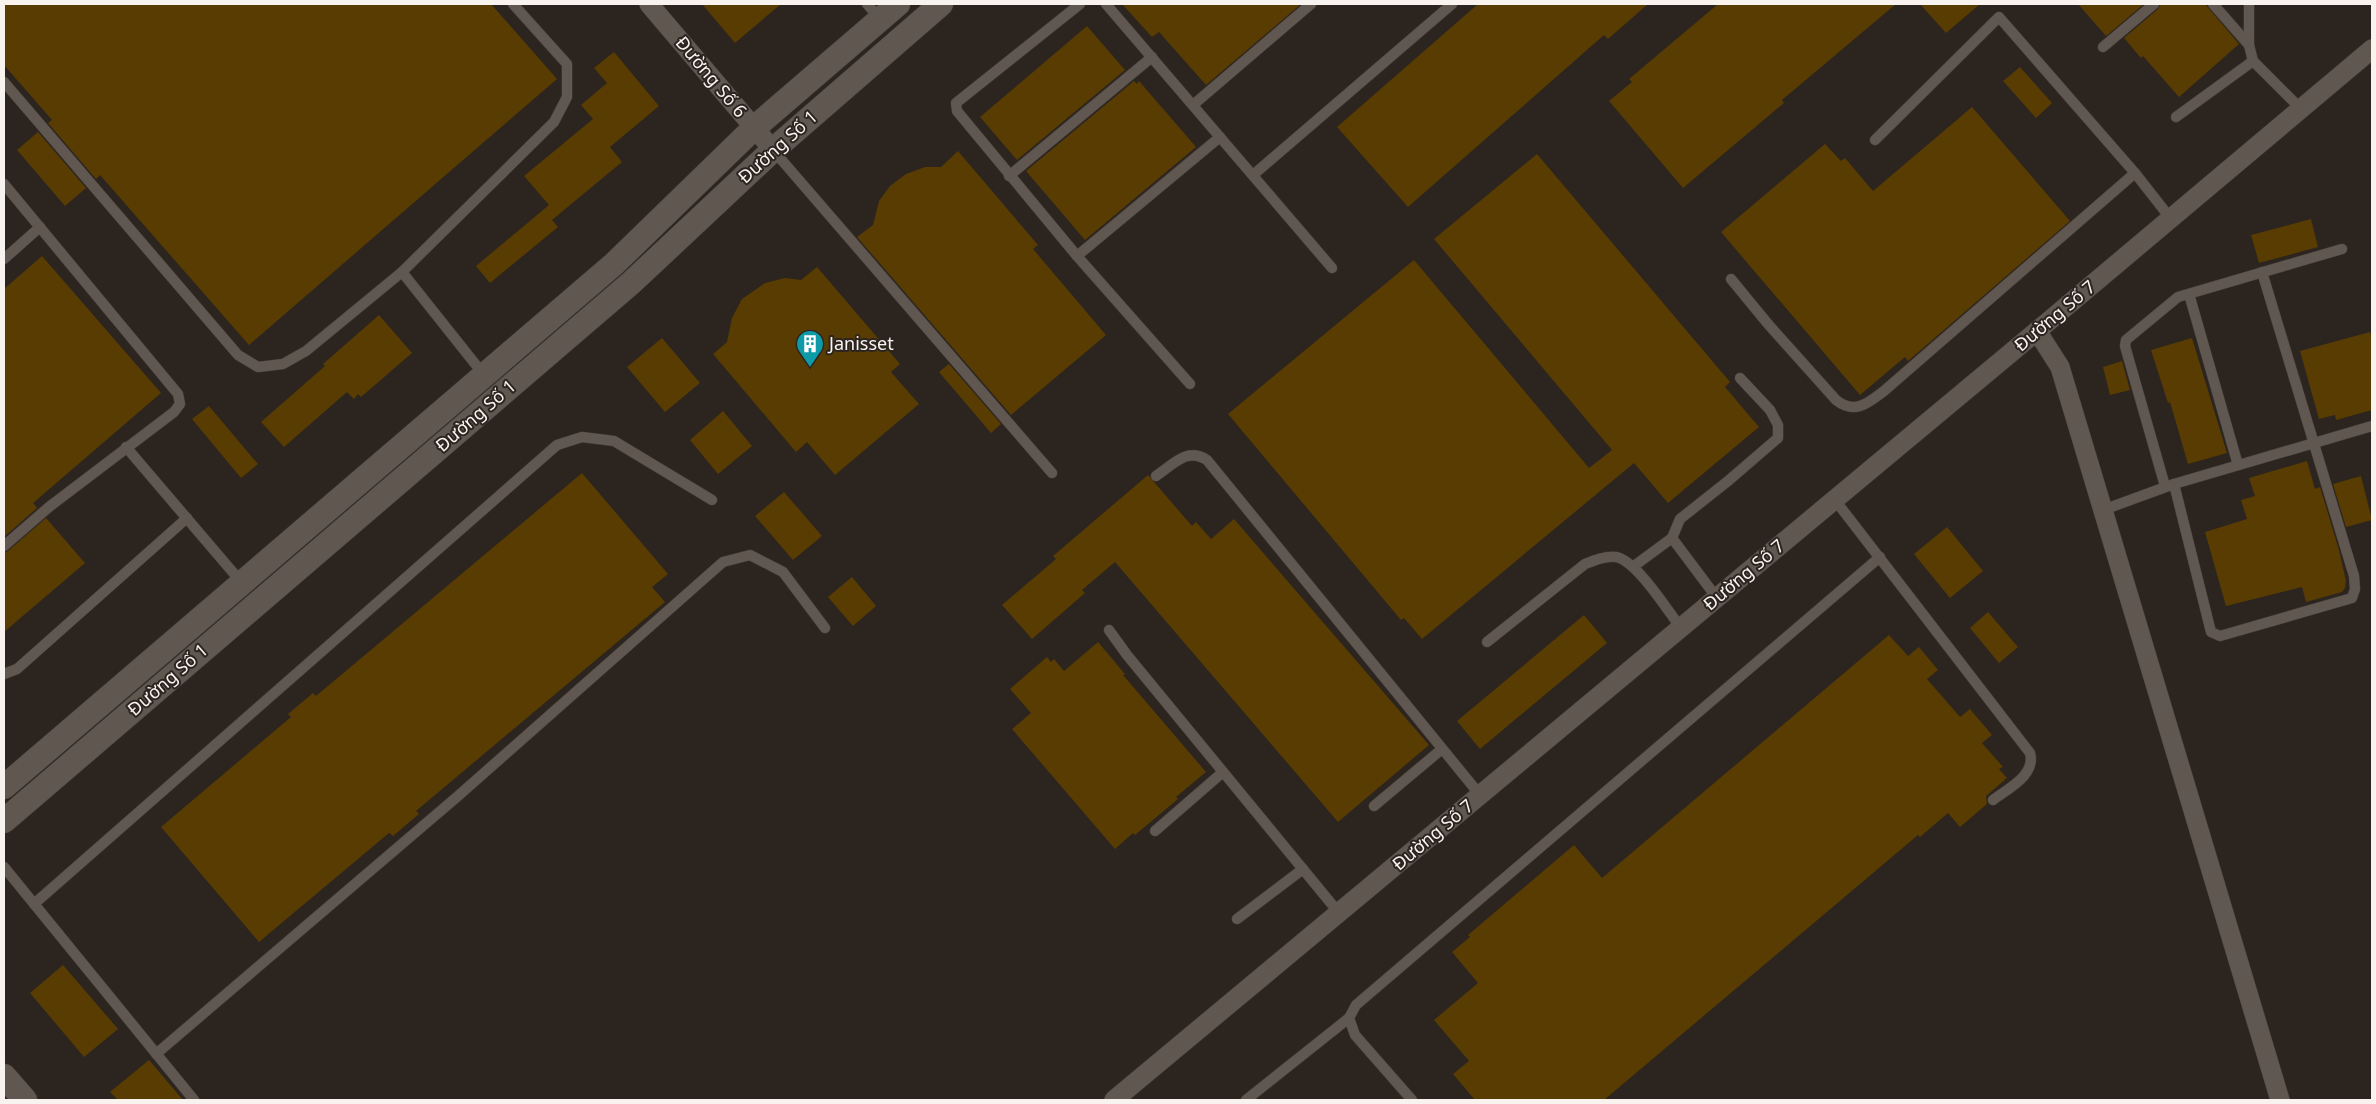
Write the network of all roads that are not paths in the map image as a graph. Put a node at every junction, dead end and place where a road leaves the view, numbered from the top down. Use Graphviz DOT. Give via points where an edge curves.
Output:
graph roads {
  1 [pos="513,4"];
  2 [pos="649,4"];
  3 [pos="898,4"];
  4 [pos="941,4"];
  5 [pos="1080,4"];
  6 [pos="1106,4"];
  7 [pos="1311,4"];
  8 [pos="1452,4"];
  9 [pos="2154,4"];
  10 [pos="2213,4"];
  11 [pos="2248,4"];
  12 [pos="874,12"];
  13 [pos="2249,45"];
  14 [pos="2103,47"];
  15 [pos="2372,49"];
  16 [pos="1152,57"];
  17 [pos="2253,61"];
  18 [pos="4,82"];
  19 [pos="1193,105"];
  20 [pos="2301,109"];
  21 [pos="2176,117"];
  22 [pos="754,128"];
  23 [pos="1220,137"];
  24 [pos="1875,140"];
  25 [pos="773,150"];
  26 [pos="2135,173"];
  27 [pos="1009,176"];
  28 [pos="1253,176"];
  29 [pos="4,184"];
  30 [pos="2171,219"];
  31 [pos="40,227"];
  32 [pos="2342,249"];
  33 [pos="1077,256"];
  34 [pos="4,259"];
  35 [pos="1332,268"];
  36 [pos="402,272"];
  37 [pos="2262,272"];
  38 [pos="1731,279"];
  39 [pos="2189,294"];
  40 [pos="2037,331"];
  41 [pos="484,375"];
  42 [pos="1740,378"];
  43 [pos="1190,384"];
  44 [pos="2372,426"];
  45 [pos="2314,443"];
  46 [pos="126,448"];
  47 [pos="2238,465"];
  48 [pos="1052,473"];
  49 [pos="1156,476"];
  50 [pos="2169,485"];
  51 [pos="712,500"];
  52 [pos="1835,500"];
  53 [pos="2103,510"];
  54 [pos="187,518"];
  55 [pos="1672,538"];
  56 [pos="4,546"];
  57 [pos="1880,557"];
  58 [pos="1634,566"];
  59 [pos="242,583"];
  60 [pos="1717,598"];
  61 [pos="824,628"];
  62 [pos="1681,628"];
  63 [pos="1109,630"];
  64 [pos="1486,642"];
  65 [pos="4,674"];
  66 [pos="1442,749"];
  67 [pos="1223,772"];
  68 [pos="4,787"];
  69 [pos="1480,795"];
  70 [pos="1994,800"];
  71 [pos="1374,806"];
  72 [pos="4,821"];
  73 [pos="1155,831"];
  74 [pos="4,867"];
  75 [pos="1303,869"];
  76 [pos="34,904"];
  77 [pos="1339,913"];
  78 [pos="1237,920"];
  79 [pos="1349,1018"];
  80 [pos="156,1054"];
  81 [pos="4,1076"];
  82 [pos="25,1100"];
  83 [pos="194,1100"];
  84 [pos="1114,1100"];
  85 [pos="1246,1100"];
  86 [pos="1412,1100"];
  87 [pos="2280,1100"];
  1 -- 36 [label="lane" via="566,64 566,97 554,122"];
  2 -- 22 [label="street, Đường Số 6"];
  3 -- 12 [label="street, Đường Số 1"];
  4 -- 25 [label="street, Đường Số 1"];
  5 -- 27 [label="lane" via="956,103 959,116"];
  6 -- 16 [label="lane"];
  7 -- 19 [label="lane"];
  8 -- 28 [label="lane"];
  9 -- 14 [label="lane"];
  10 -- 13 [label="lane"];
  11 -- 13 [label="lane"];
  12 -- 22 [label="street, Đường Số 1"];
  13 -- 17 [label="lane"];
  15 -- 20 [label="street, Đường Số 7"];
  16 -- 19 [label="lane"];
  16 -- 27 [label="lane"];
  17 -- 20 [label="lane"];
  17 -- 21 [label="lane"];
  18 -- 36 [label="lane" via="238,355 258,367 283,364 306,351"];
  19 -- 23 [label="lane"];
  20 -- 30 [label="street, Đường Số 7"];
  22 -- 25 [label="street, Đường Số 6"];
  22 -- 41 [label="street, Đường Số 1" via="614,264"];
  23 -- 28 [label="lane"];
  23 -- 33 [label="lane"];
  24 -- 26 [label="lane" via="1999,17"];
  25 -- 48 [label="lane"];
  25 -- 72 [label="street, Đường Số 1" via="631,283"];
  26 -- 30 [label="lane"];
  26 -- 38 [label="lane" via="1884,391 1870,402 1854,408 1845,407 1836,400"];
  27 -- 33 [label="lane"];
  28 -- 35 [label="lane"];
  29 -- 31 [label="lane"];
  30 -- 40 [label="street, Đường Số 7"];
  31 -- 34 [label="lane"];
  31 -- 46 [label="lane" via="178,394 180,404 174,412"];
  32 -- 37 [label="lane"];
  33 -- 43 [label="lane"];
  36 -- 41 [label="lane"];
  37 -- 39 [label="lane"];
  37 -- 45 [label="lane"];
  39 -- 47 [label="lane"];
  39 -- 50 [label="lane" via="2178,298 2126,340 2125,346"];
  40 -- 52 [label="street, Đường Số 7"];
  40 -- 53 [label="street" via="2060,367"];
  41 -- 59 [label="street, Đường Số 1"];
  42 -- 55 [label="lane" via="1770,410 1778,425 1778,438 1680,519"];
  44 -- 45 [label="lane"];
  45 -- 47 [label="lane"];
  45 -- 50 [label="lane" via="2354,576 2352,598 2220,636 2211,632"];
  46 -- 54 [label="lane"];
  46 -- 56 [label="lane"];
  47 -- 50 [label="lane"];
  49 -- 66 [label="lane" via="1190,454 1198,454 1207,460"];
  50 -- 53 [label="lane"];
  51 -- 76 [label="lane" via="614,441 582,437 557,445"];
  52 -- 57 [label="lane"];
  52 -- 60 [label="street, Đường Số 7"];
  53 -- 87 [label="street"];
  54 -- 59 [label="lane"];
  54 -- 65 [label="lane" via="17,669"];
  55 -- 58 [label="lane"];
  55 -- 60 [label="lane"];
  57 -- 70 [label="lane" via="2030,753 2031,766 2027,773"];
  57 -- 79 [label="lane" via="1356,1005"];
  58 -- 62 [label="lane"];
  58 -- 64 [label="lane" via="1618,557 1585,564"];
  59 -- 68 [label="street, Đường Số 1"];
  60 -- 62 [label="street, Đường Số 7"];
  61 -- 80 [label="lane" via="783,572 750,556 723,562 458,796"];
  62 -- 69 [label="street, Đường Số 7"];
  63 -- 67 [label="lane"];
  66 -- 69 [label="lane"];
  66 -- 71 [label="lane"];
  67 -- 73 [label="lane"];
  67 -- 75 [label="lane"];
  69 -- 77 [label="street, Đường Số 7"];
  74 -- 76 [label="lane"];
  75 -- 77 [label="lane"];
  75 -- 78 [label="lane"];
  76 -- 80 [label="lane"];
  77 -- 84 [label="street, Đường Số 7"];
  79 -- 85 [label="lane"];
  79 -- 86 [label="lane" via="1355,1035"];
  80 -- 83 [label="lane"];
  81 -- 82 [label="street"];
}
